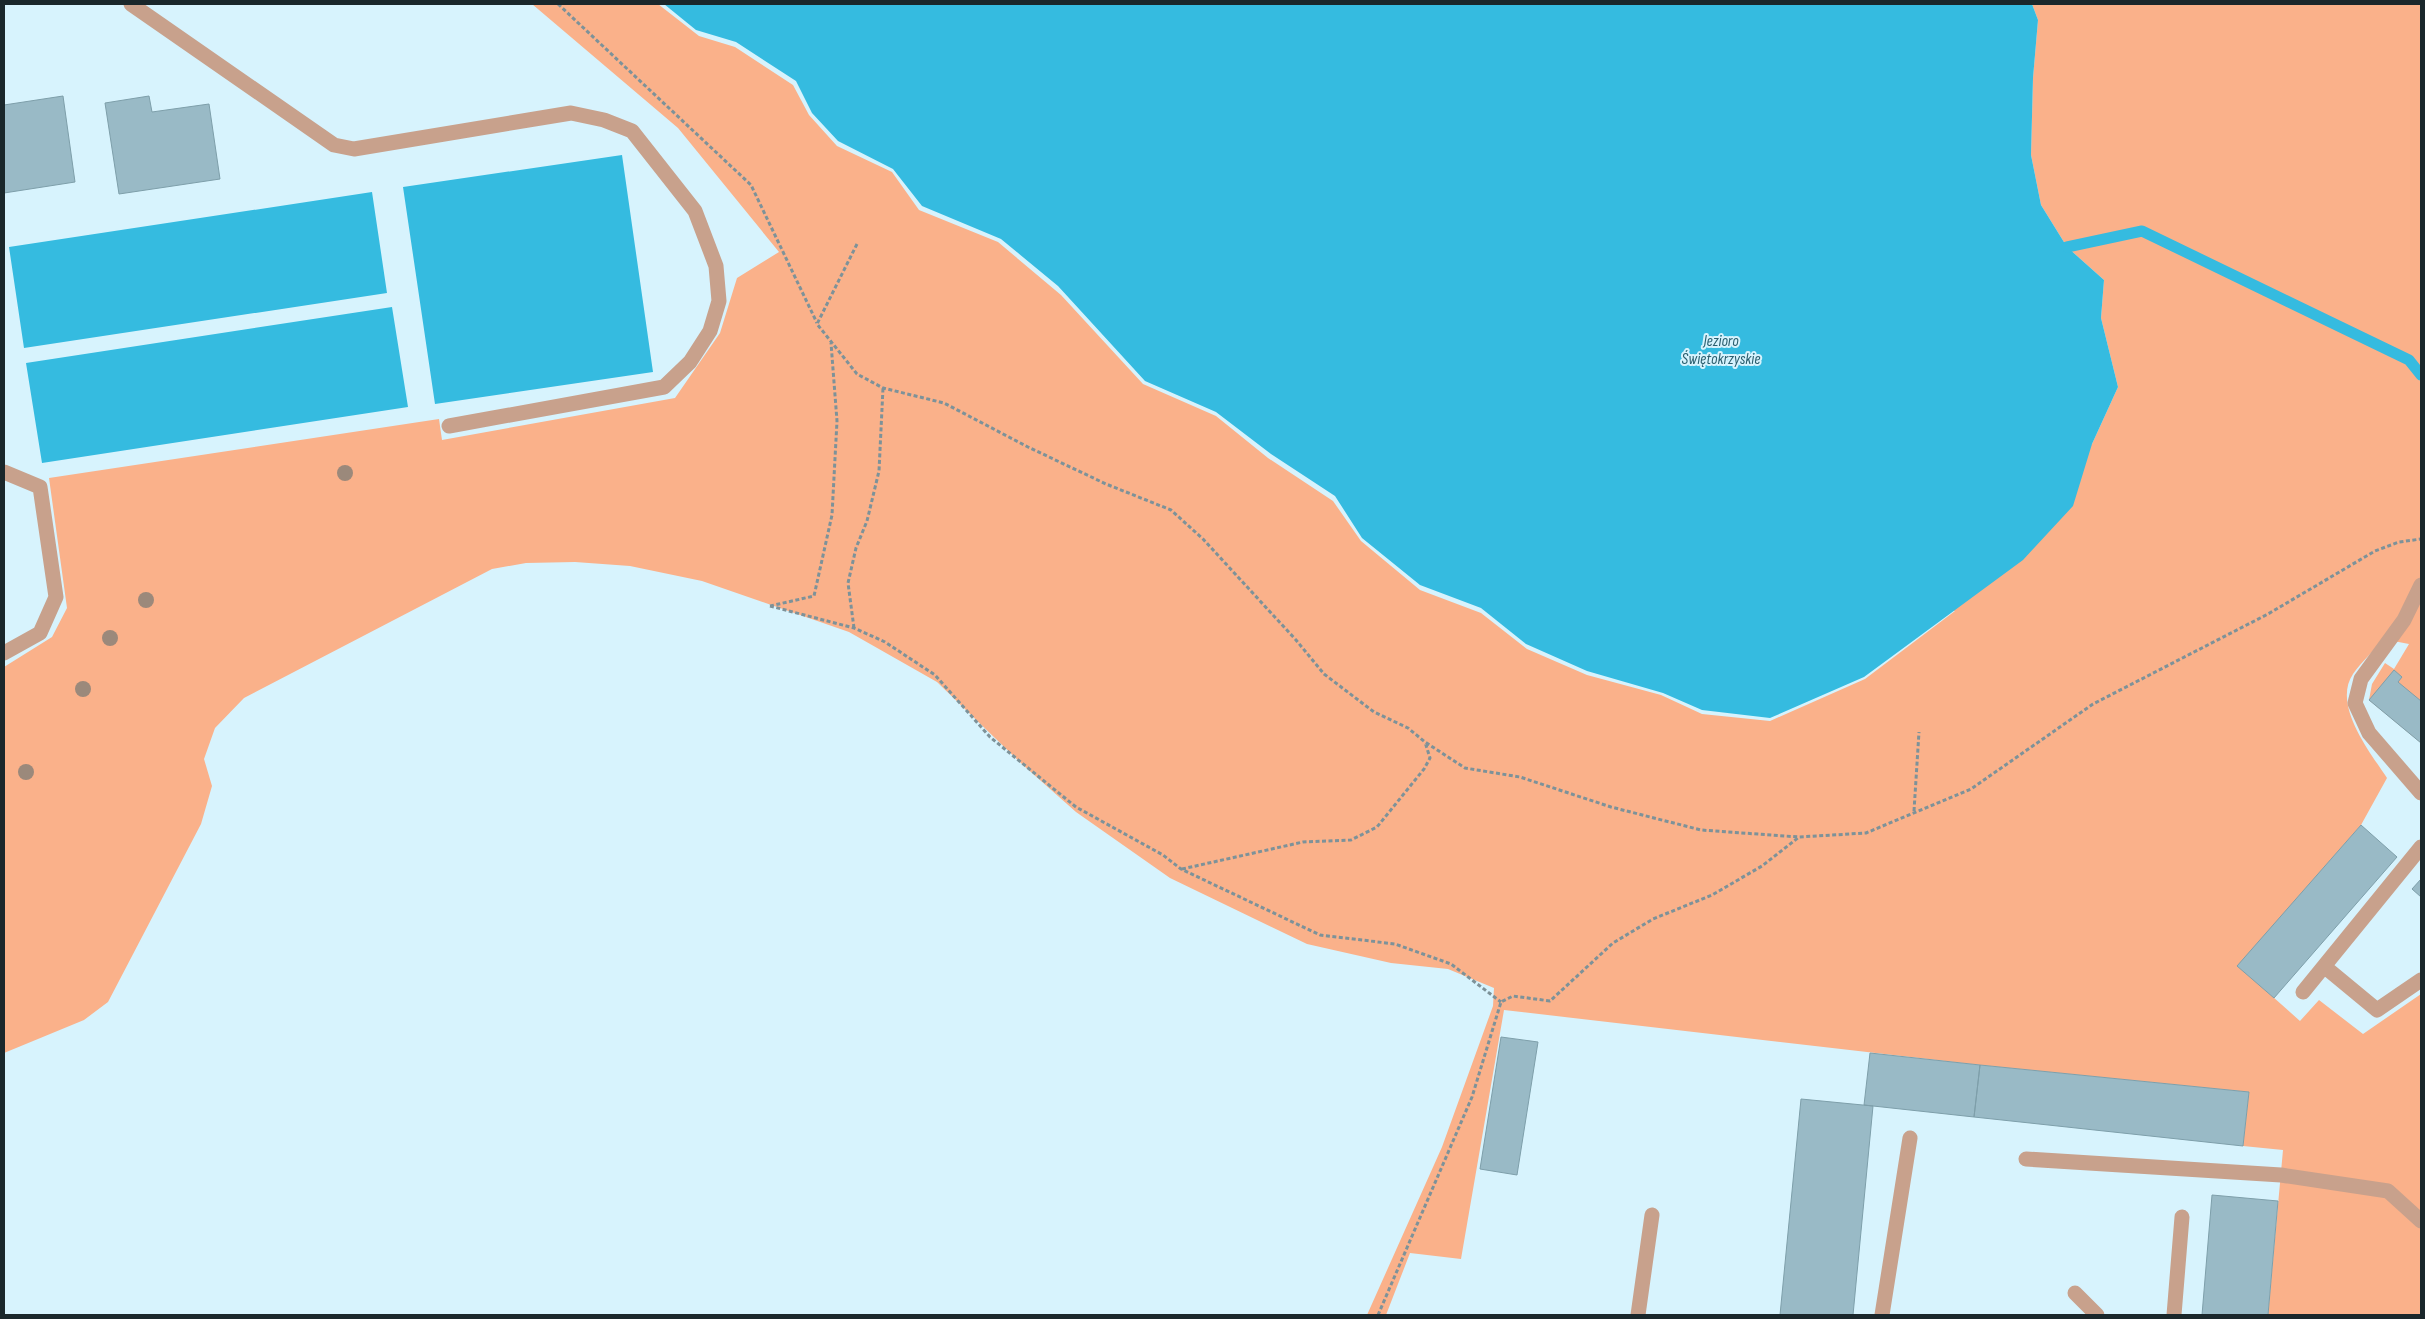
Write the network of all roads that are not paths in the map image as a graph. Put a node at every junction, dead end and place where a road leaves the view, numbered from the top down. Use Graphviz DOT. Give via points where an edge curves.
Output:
graph roads {
  1 [pos="131,4"];
  2 [pos="449,426"];
  3 [pos="4,472"];
  4 [pos="2421,585"];
  5 [pos="4,653"];
  6 [pos="2421,794"];
  7 [pos="2421,848"];
  8 [pos="2325,967"];
  9 [pos="2421,980"];
  10 [pos="2303,992"];
  11 [pos="1910,1138"];
  12 [pos="2026,1159"];
  13 [pos="1652,1215"];
  14 [pos="2182,1217"];
  15 [pos="2421,1221"];
  16 [pos="2075,1293"];
  17 [pos="1638,1315"];
  18 [pos="1882,1315"];
  19 [pos="2097,1315"];
  20 [pos="2174,1315"];
  1 -- 2 [label="lane" via="334,145 354,148 579,115 632,131 695,211 716,266 719,301 710,331 690,362 664,387"];
  3 -- 5 [label="lane" via="40,487 56,597 40,633"];
  4 -- 6 [label="lane" via="2404,620 2361,679 2355,703 2369,733"];
  7 -- 8 [label="lane"];
  8 -- 9 [label="lane" via="2377,1010"];
  8 -- 10 [label="lane"];
  11 -- 18 [label="lane"];
  12 -- 15 [label="lane" via="2280,1174 2388,1191"];
  13 -- 17 [label="lane"];
  14 -- 20 [label="lane"];
  16 -- 19 [label="lane"];
}
